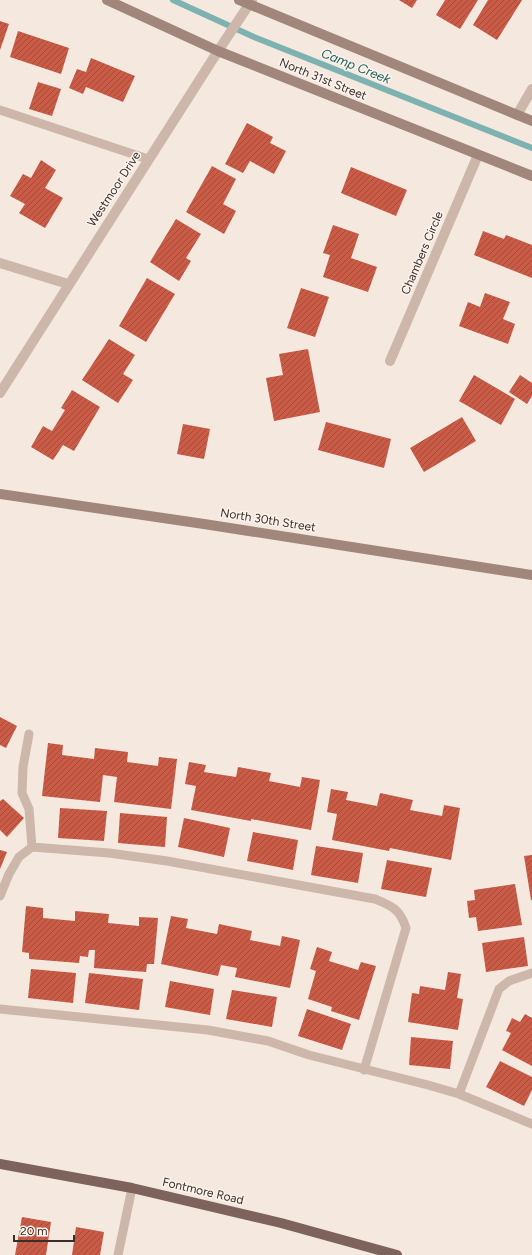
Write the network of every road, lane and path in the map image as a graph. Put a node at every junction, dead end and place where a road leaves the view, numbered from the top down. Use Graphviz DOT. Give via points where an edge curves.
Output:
graph roads {
  1 [pos="107,0"];
  2 [pos="247,1"];
  3 [pos="218,51"];
  4 [pos="532,89"];
  5 [pos="0,110"];
  6 [pos="516,115"];
  7 [pos="532,121"];
  8 [pos="478,155"];
  9 [pos="148,159"];
  10 [pos="532,176"];
  11 [pos="0,263"];
  12 [pos="68,284"];
  13 [pos="390,361"];
  14 [pos="0,393"];
  15 [pos="0,494"];
  16 [pos="532,575"];
  17 [pos="29,734"];
  18 [pos="32,847"];
  19 [pos="0,896"];
  20 [pos="532,973"];
  21 [pos="0,1009"];
  22 [pos="364,1070"];
  23 [pos="459,1094"];
  24 [pos="532,1124"];
  25 [pos="0,1164"];
  26 [pos="132,1188"];
  27 [pos="118,1255"];
  28 [pos="397,1255"];
  1 -- 3 [label="main road, North 31st Street"];
  2 -- 3 [label="street, Westmoor Drive"];
  2 -- 6 [label="main road"];
  3 -- 8 [label="main road, North 31st Street"];
  3 -- 9 [label="street, Westmoor Drive"];
  4 -- 6 [label="street"];
  5 -- 9 [label="lane"];
  6 -- 7 [label="main road"];
  8 -- 10 [label="main road, North 31st Street"];
  8 -- 13 [label="street, Chambers Circle"];
  9 -- 12 [label="street, Westmoor Drive"];
  11 -- 12 [label="street"];
  12 -- 14 [label="street, Westmoor Drive"];
  15 -- 16 [label="main road, North 30th Street"];
  17 -- 18 [label="lane" via="22,767 22,793 30,809"];
  18 -- 19 [label="lane" via="19,857"];
  18 -- 22 [label="lane" via="167,861 374,899 391,905 402,916 406,928"];
  20 -- 23 [label="lane" via="509,981 499,989"];
  21 -- 22 [label="lane" via="208,1030 268,1041"];
  22 -- 23 [label="lane"];
  23 -- 24 [label="lane"];
  25 -- 26 [label="main road, Fontmore Road"];
  26 -- 27 [label="lane"];
  26 -- 28 [label="main road, Fontmore Road" via="281,1222"];
}
